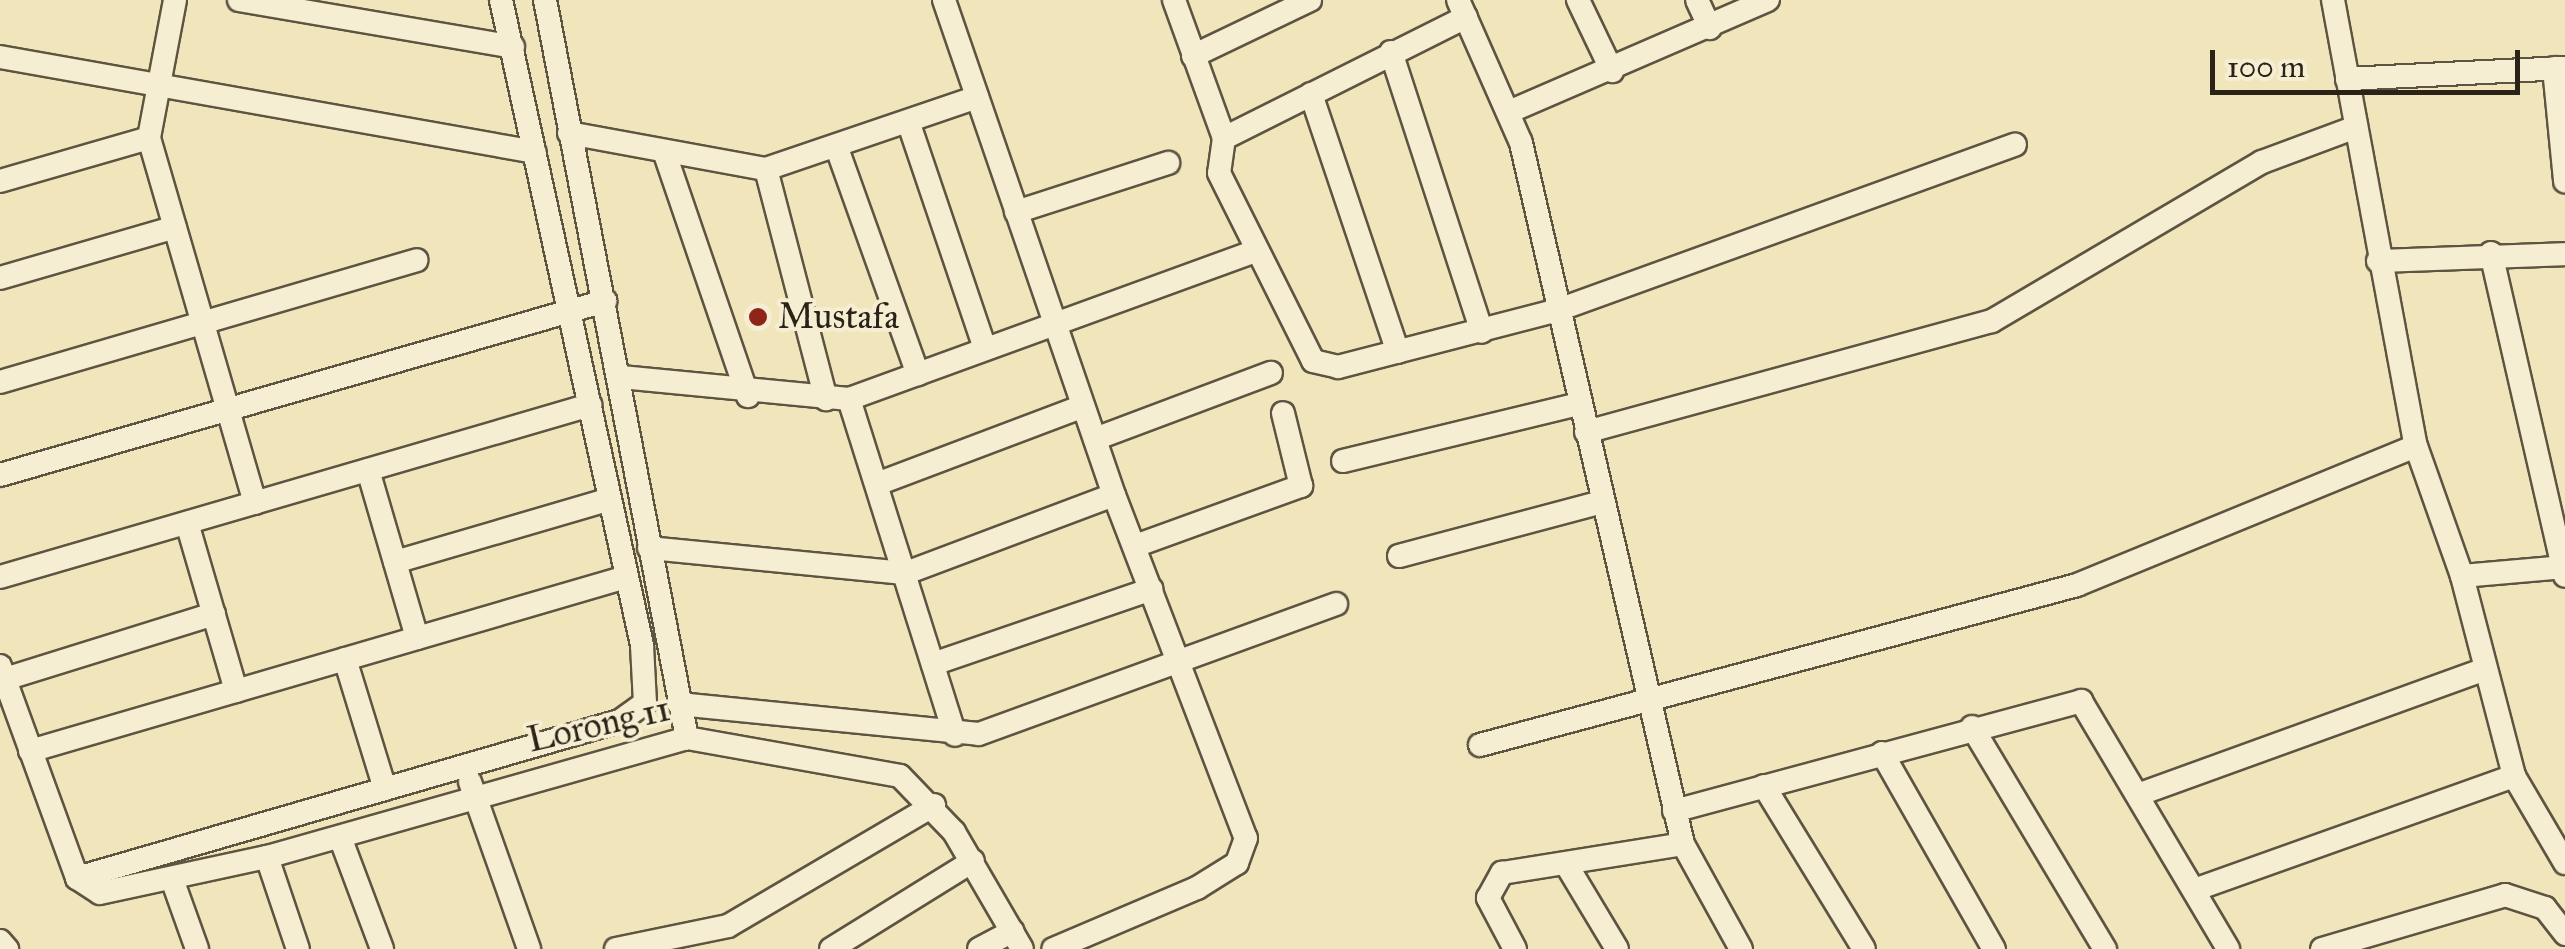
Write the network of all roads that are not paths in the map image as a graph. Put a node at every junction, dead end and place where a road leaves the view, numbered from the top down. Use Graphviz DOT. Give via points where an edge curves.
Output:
graph roads {
  1 [pos="175,0"];
  2 [pos="238,0"];
  3 [pos="500,0"];
  4 [pos="545,0"];
  5 [pos="944,0"];
  6 [pos="1174,0"];
  7 [pos="1310,0"];
  8 [pos="1578,0"];
  9 [pos="1697,0"];
  10 [pos="1768,0"];
  11 [pos="2333,0"];
  12 [pos="1462,8"];
  13 [pos="1710,28"];
  14 [pos="513,47"];
  15 [pos="1391,52"];
  16 [pos="1193,56"];
  17 [pos="0,57"];
  18 [pos="2559,68"];
  19 [pos="1612,71"];
  20 [pos="2347,79"];
  21 [pos="164,86"];
  22 [pos="1311,94"];
  23 [pos="978,97"];
  24 [pos="1511,111"];
  25 [pos="909,124"];
  26 [pos="2356,128"];
  27 [pos="569,133"];
  28 [pos="149,138"];
  29 [pos="1224,138"];
  30 [pos="2015,145"];
  31 [pos="838,151"];
  32 [pos="535,152"];
  33 [pos="665,154"];
  34 [pos="1168,163"];
  35 [pos="766,169"];
  36 [pos="0,181"];
  37 [pos="2565,181"];
  38 [pos="1016,212"];
  39 [pos="175,227"];
  40 [pos="1256,251"];
  41 [pos="2491,254"];
  42 [pos="2565,254"];
  43 [pos="417,260"];
  44 [pos="2378,261"];
  45 [pos="0,278"];
  46 [pos="605,301"];
  47 [pos="570,309"];
  48 [pos="1558,310"];
  49 [pos="203,323"];
  50 [pos="1052,323"];
  51 [pos="1482,332"];
  52 [pos="985,348"];
  53 [pos="1398,352"];
  54 [pos="1271,373"];
  55 [pos="918,374"];
  56 [pos="621,377"];
  57 [pos="0,382"];
  58 [pos="748,396"];
  59 [pos="838,399"];
  60 [pos="1579,404"];
  61 [pos="590,405"];
  62 [pos="1083,406"];
  63 [pos="228,408"];
  64 [pos="1283,414"];
  65 [pos="1586,432"];
  66 [pos="1096,439"];
  67 [pos="2416,446"];
  68 [pos="1342,461"];
  69 [pos="368,470"];
  70 [pos="0,475"];
  71 [pos="877,484"];
  72 [pos="1114,495"];
  73 [pos="610,499"];
  74 [pos="1602,502"];
  75 [pos="255,503"];
  76 [pos="188,522"];
  77 [pos="1134,546"];
  78 [pos="648,548"];
  79 [pos="1399,556"];
  80 [pos="395,562"];
  81 [pos="2563,570"];
  82 [pos="906,573"];
  83 [pos="2462,576"];
  84 [pos="0,577"];
  85 [pos="626,577"];
  86 [pos="1152,589"];
  87 [pos="1336,604"];
  88 [pos="214,614"];
  89 [pos="417,638"];
  90 [pos="344,659"];
  91 [pos="1181,662"];
  92 [pos="933,664"];
  93 [pos="2482,670"];
  94 [pos="2,673"];
  95 [pos="236,691"];
  96 [pos="1646,701"];
  97 [pos="679,704"];
  98 [pos="1972,727"];
  99 [pos="955,735"];
  100 [pos="687,738"];
  101 [pos="1480,745"];
  102 [pos="30,751"];
  103 [pos="1882,752"];
  104 [pos="462,766"];
  105 [pos="2514,776"];
  106 [pos="1764,786"];
  107 [pos="385,788"];
  108 [pos="475,793"];
  109 [pos="2140,794"];
  110 [pos="934,804"];
  111 [pos="1674,811"];
  112 [pos="340,837"];
  113 [pos="1683,844"];
  114 [pos="2563,856"];
  115 [pos="266,857"];
  116 [pos="973,860"];
  117 [pos="1566,864"];
  118 [pos="77,878"];
  119 [pos="172,879"];
  120 [pos="2194,890"];
  121 [pos="2565,934"];
  122 [pos="731,938"];
  123 [pos="1018,940"];
  124 [pos="0,942"];
  125 [pos="7,949"];
  126 [pos="197,949"];
  127 [pos="298,949"];
  128 [pos="382,949"];
  129 [pos="529,949"];
  130 [pos="616,949"];
  131 [pos="831,949"];
  132 [pos="979,949"];
  133 [pos="1053,949"];
  134 [pos="1515,949"];
  135 [pos="1618,949"];
  136 [pos="1741,949"];
  137 [pos="1864,949"];
  138 [pos="1994,949"];
  139 [pos="2105,949"];
  140 [pos="2228,949"];
  141 [pos="2322,949"];
  1 -- 21 [label="street"];
  2 -- 14 [label="street"];
  3 -- 14 [label="street"];
  4 -- 27 [label="street"];
  5 -- 23 [label="street"];
  6 -- 16 [label="street"];
  7 -- 16 [label="street"];
  8 -- 19 [label="street"];
  9 -- 13 [label="street"];
  10 -- 13 [label="street"];
  11 -- 20 [label="street"];
  12 -- 15 [label="street"];
  12 -- 24 [label="street"];
  13 -- 19 [label="street"];
  14 -- 32 [label="street"];
  15 -- 22 [label="street"];
  15 -- 51 [label="street"];
  16 -- 29 [label="street"];
  17 -- 21 [label="street"];
  18 -- 20 [label="street"];
  18 -- 37 [label="street"];
  19 -- 24 [label="street"];
  20 -- 26 [label="street"];
  21 -- 28 [label="street"];
  21 -- 32 [label="street"];
  22 -- 29 [label="street"];
  22 -- 53 [label="street"];
  23 -- 25 [label="street"];
  23 -- 38 [label="street"];
  24 -- 48 [label="street"];
  25 -- 31 [label="street"];
  25 -- 52 [label="street"];
  26 -- 44 [label="street"];
  26 -- 65 [label="street" via="2262,162 1992,321"];
  27 -- 33 [label="street"];
  27 -- 46 [label="street"];
  28 -- 36 [label="street"];
  28 -- 39 [label="street"];
  29 -- 40 [label="street" via="1219,173"];
  30 -- 48 [label="street"];
  31 -- 35 [label="street"];
  31 -- 55 [label="street"];
  32 -- 47 [label="street"];
  33 -- 35 [label="street"];
  33 -- 58 [label="street"];
  34 -- 38 [label="street"];
  35 -- 59 [label="street"];
  38 -- 50 [label="street"];
  39 -- 45 [label="street"];
  39 -- 49 [label="street"];
  40 -- 50 [label="street"];
  40 -- 53 [label="street" via="1312,361 1338,367"];
  41 -- 42 [label="street"];
  41 -- 44 [label="street"];
  41 -- 81 [label="street"];
  43 -- 49 [label="street"];
  44 -- 67 [label="street"];
  46 -- 47 [label="street"];
  46 -- 56 [label="street"];
  47 -- 61 [label="street"];
  47 -- 63 [label="street"];
  48 -- 51 [label="street"];
  48 -- 60 [label="street"];
  49 -- 57 [label="street"];
  49 -- 63 [label="street"];
  50 -- 52 [label="street"];
  50 -- 62 [label="street"];
  51 -- 53 [label="street"];
  52 -- 55 [label="street"];
  54 -- 66 [label="street"];
  55 -- 59 [label="street"];
  56 -- 58 [label="street"];
  56 -- 78 [label="street"];
  58 -- 59 [label="street"];
  59 -- 71 [label="street"];
  60 -- 65 [label="street"];
  60 -- 68 [label="street"];
  61 -- 69 [label="street"];
  61 -- 73 [label="street"];
  62 -- 66 [label="street"];
  62 -- 71 [label="street"];
  63 -- 70 [label="street"];
  63 -- 75 [label="street"];
  64 -- 77 [label="street" via="1301,486"];
  65 -- 74 [label="street"];
  66 -- 72 [label="street"];
  67 -- 83 [label="street"];
  67 -- 96 [label="street" via="2077,586"];
  69 -- 75 [label="street"];
  69 -- 80 [label="street"];
  71 -- 82 [label="street"];
  72 -- 77 [label="street"];
  72 -- 82 [label="street"];
  73 -- 80 [label="street"];
  73 -- 85 [label="street"];
  74 -- 79 [label="street"];
  74 -- 96 [label="street"];
  75 -- 76 [label="street"];
  76 -- 84 [label="street"];
  76 -- 88 [label="street"];
  77 -- 86 [label="street"];
  78 -- 82 [label="street"];
  78 -- 97 [label="street"];
  80 -- 89 [label="street"];
  81 -- 83 [label="street"];
  82 -- 92 [label="street"];
  83 -- 93 [label="street"];
  85 -- 89 [label="street"];
  85 -- 104 [label="street" via="644,702 620,721"];
  86 -- 91 [label="street"];
  86 -- 92 [label="street"];
  87 -- 91 [label="street"];
  88 -- 94 [label="street"];
  88 -- 95 [label="street"];
  89 -- 90 [label="street"];
  90 -- 95 [label="street"];
  90 -- 107 [label="street"];
  91 -- 99 [label="street" via="1001,728"];
  91 -- 133 [label="street" via="1244,825 1244,850 1197,888"];
  92 -- 99 [label="street"];
  93 -- 105 [label="street"];
  93 -- 109 [label="street"];
  94 -- 102 [label="street"];
  95 -- 102 [label="street"];
  96 -- 101 [label="street"];
  96 -- 111 [label="street"];
  97 -- 99 [label="street"];
  97 -- 100 [label="street"];
  98 -- 103 [label="street"];
  98 -- 109 [label="street" via="2080,701"];
  98 -- 139 [label="street"];
  100 -- 108 [label="street, Lorong 11"];
  100 -- 110 [label="street, Lorong 11" via="869,764"];
  102 -- 118 [label="street"];
  103 -- 106 [label="street"];
  103 -- 138 [label="street"];
  104 -- 107 [label="street"];
  104 -- 108 [label="street"];
  105 -- 114 [label="street"];
  105 -- 120 [label="street"];
  106 -- 111 [label="street"];
  106 -- 137 [label="street"];
  107 -- 118 [label="street"];
  108 -- 112 [label="street, Lorong 11"];
  108 -- 129 [label="street"];
  109 -- 120 [label="street"];
  110 -- 116 [label="street, Lorong 11"];
  110 -- 122 [label="street"];
  111 -- 113 [label="street"];
  112 -- 115 [label="street, Lorong 11"];
  112 -- 128 [label="street"];
  113 -- 117 [label="street"];
  113 -- 136 [label="street"];
  115 -- 119 [label="street, Lorong 11"];
  115 -- 127 [label="street"];
  116 -- 123 [label="street, Lorong 11"];
  116 -- 131 [label="street"];
  117 -- 134 [label="street" via="1495,879 1488,898"];
  117 -- 135 [label="street"];
  118 -- 119 [label="street, Lorong 11" via="112,892"];
  119 -- 126 [label="street"];
  120 -- 140 [label="street"];
  121 -- 141 [label="street" via="2545,908 2505,895"];
  122 -- 130 [label="street"];
  123 -- 132 [label="street"];
  124 -- 125 [label="street"];
}
